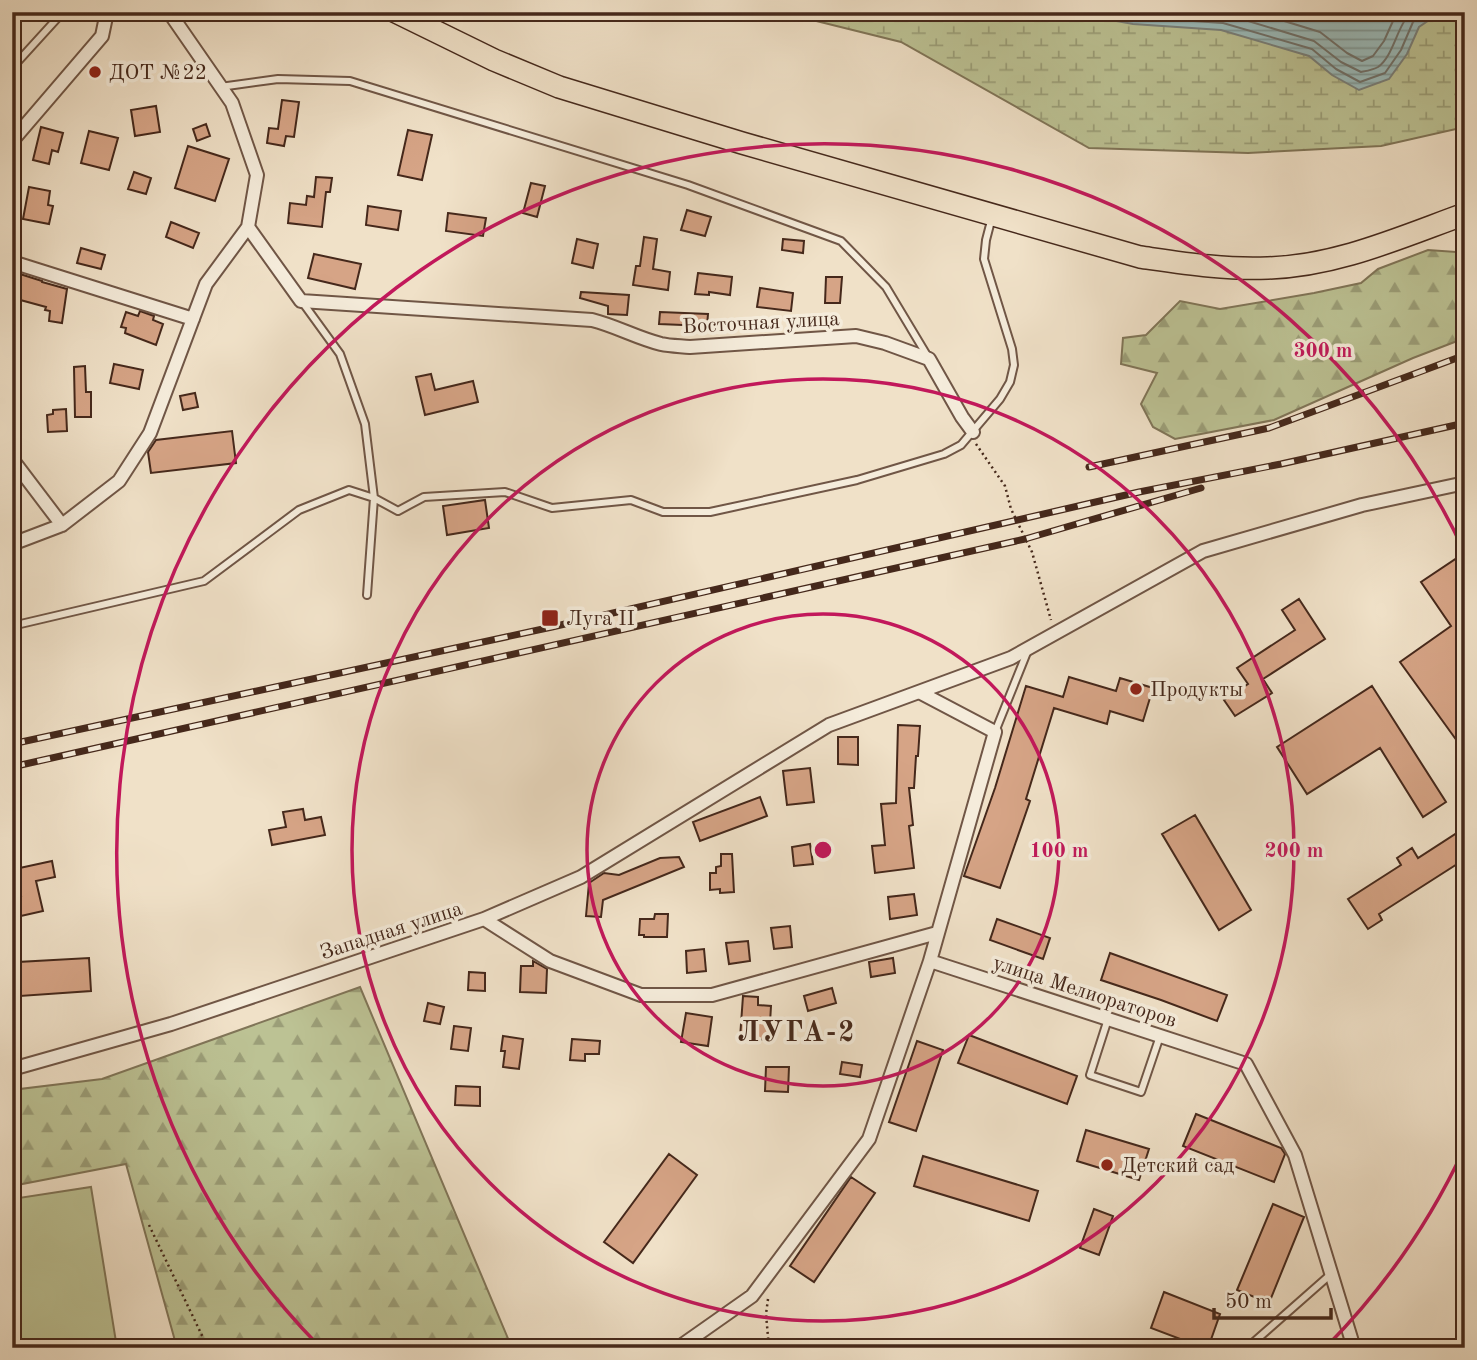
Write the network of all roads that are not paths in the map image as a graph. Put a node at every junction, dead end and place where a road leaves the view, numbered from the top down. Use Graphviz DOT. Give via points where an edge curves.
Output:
graph roads {
  1 [pos="63,12"];
  2 [pos="107,12"];
  3 [pos="169,12"];
  4 [pos="396,12"];
  5 [pos="12,68"];
  6 [pos="220,86"];
  7 [pos="12,141"];
  8 [pos="1465,214"];
  9 [pos="992,215"];
  10 [pos="248,227"];
  11 [pos="12,262"];
  12 [pos="301,301"];
  13 [pos="193,318"];
  14 [pos="929,359"];
  15 [pos="973,432"];
  16 [pos="12,458"];
  17 [pos="1465,484"];
  18 [pos="373,498"];
  19 [pos="62,525"];
  20 [pos="12,544"];
  21 [pos="367,595"];
  22 [pos="12,626"];
  23 [pos="1029,648"];
  24 [pos="919,692"];
  25 [pos="995,732"];
  26 [pos="484,919"];
  27 [pos="937,933"];
  28 [pos="930,961"];
  29 [pos="1108,1019"];
  30 [pos="1160,1036"];
  31 [pos="12,1069"];
  32 [pos="1331,1274"];
  33 [pos="678,1348"];
  34 [pos="1247,1348"];
  35 [pos="1354,1348"];
  1 -- 5 [label="lane"];
  2 -- 7 [label="street" via="102,36"];
  3 -- 6 [label="street"];
  4 -- 9 [label="main road" via="559,86"];
  6 -- 10 [label="street" via="232,103 257,175"];
  6 -- 14 [label="lane" via="278,79 350,81 688,185 841,241 886,287"];
  8 -- 9 [label="main road" via="1356,254 1271,268 1140,257"];
  9 -- 15 [label="lane" via="984,259 1014,365 1000,399"];
  10 -- 12 [label="street"];
  10 -- 13 [label="street" via="206,284"];
  11 -- 13 [label="street"];
  12 -- 14 [label="street, Восточная улица" via="592,320 656,343 690,347 856,336"];
  12 -- 18 [label="lane" via="340,354 365,424"];
  13 -- 19 [label="street" via="150,433 120,481"];
  14 -- 15 [label="street"];
  15 -- 18 [label="lane" via="944,454 857,480 710,512 663,512 631,500 552,508 505,492 425,497 398,510"];
  16 -- 19 [label="street"];
  17 -- 23 [label="street" via="1362,505 1203,551"];
  18 -- 21 [label="lane"];
  18 -- 22 [label="lane" via="349,490 299,510 204,582"];
  19 -- 20 [label="street"];
  23 -- 24 [label="street"];
  23 -- 25 [label="lane"];
  24 -- 25 [label="street"];
  24 -- 26 [label="street" via="830,725 581,877"];
  25 -- 27 [label="street"];
  26 -- 27 [label="street, Западная улица" via="550,961 641,995 712,995"];
  26 -- 31 [label="street, Западная улица" via="171,1024"];
  27 -- 28 [label="street"];
  28 -- 29 [label="street, улица Мелиораторов"];
  28 -- 33 [label="street" via="869,1139 752,1296"];
  29 -- 30 [label="street, улица Мелиораторов"];
  29 -- 30 [label="lane" via="1090,1075 1141,1092"];
  30 -- 32 [label="street, улица Мелиораторов" via="1245,1064 1295,1155"];
  32 -- 34 [label="lane"];
  32 -- 35 [label="street, улица Мелиораторов"];
}
